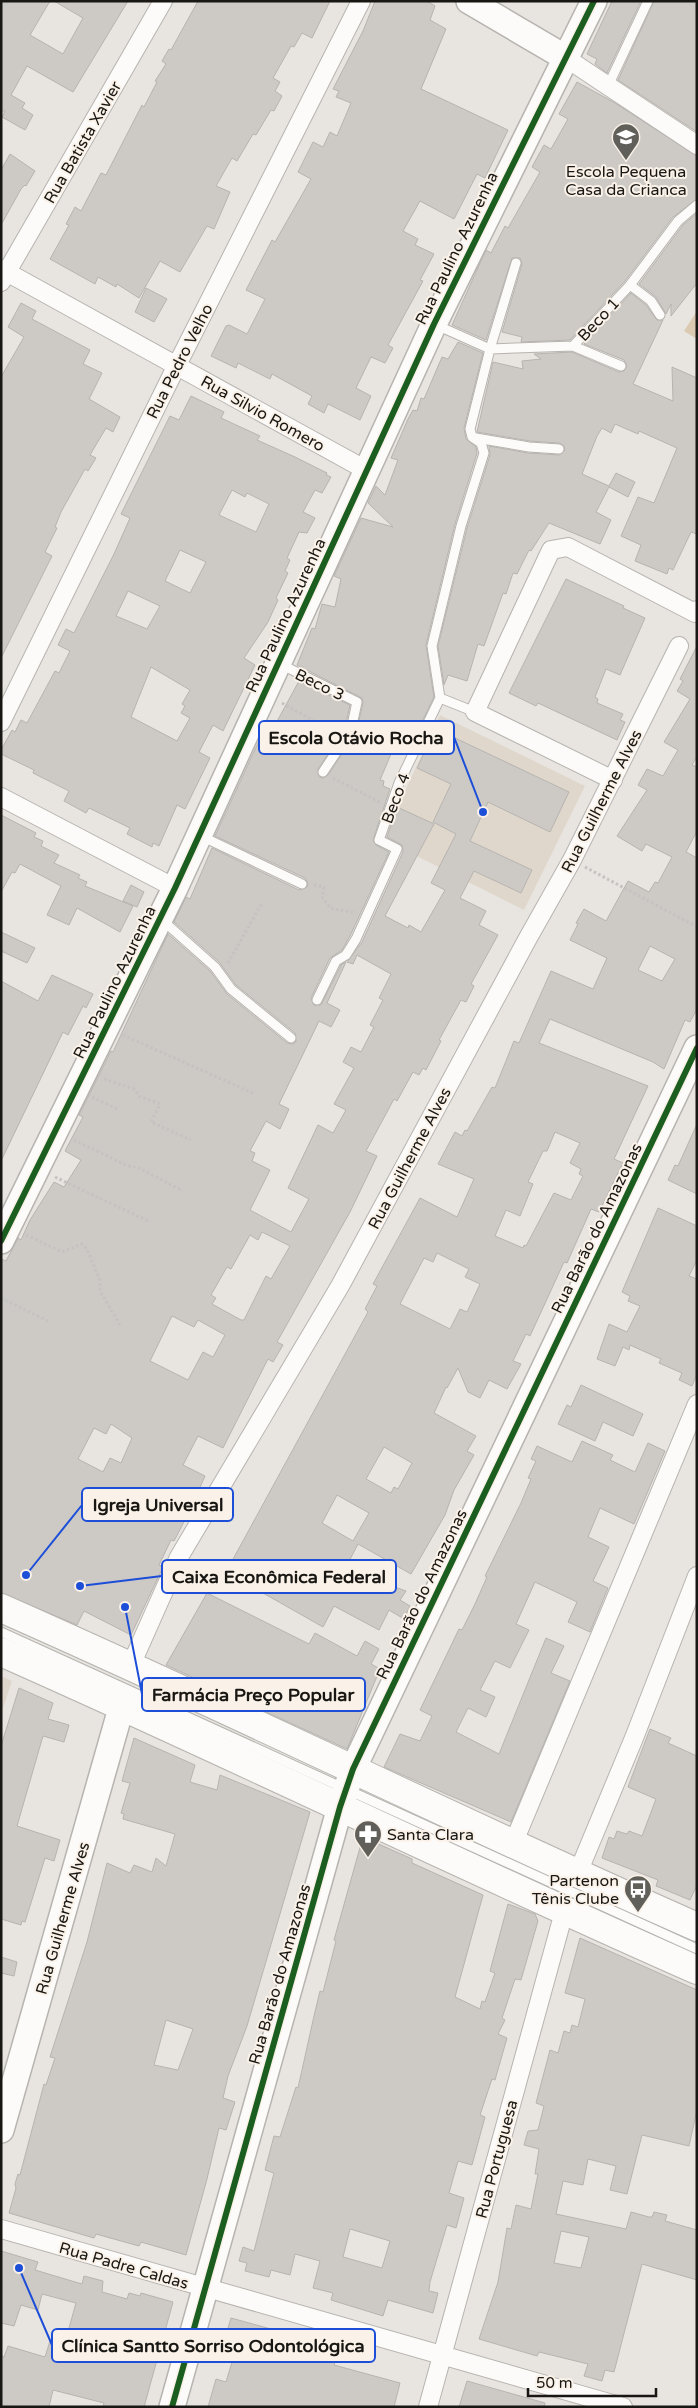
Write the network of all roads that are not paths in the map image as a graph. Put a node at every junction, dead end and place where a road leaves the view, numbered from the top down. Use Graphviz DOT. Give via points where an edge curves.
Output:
graph roads {
  1 [pos="163,1"];
  2 [pos="361,1"];
  3 [pos="469,1"];
  4 [pos="594,1"];
  5 [pos="648,1"];
  6 [pos="566,58"];
  7 [pos="608,86"];
  8 [pos="697,145"];
  9 [pos="697,206"];
  10 [pos="516,263"];
  11 [pos="3,275"];
  12 [pos="630,285"];
  13 [pos="660,315"];
  14 [pos="434,324"];
  15 [pos="573,346"];
  16 [pos="490,349"];
  17 [pos="177,365"];
  18 [pos="621,366"];
  19 [pos="472,437"];
  20 [pos="559,448"];
  21 [pos="366,470"];
  22 [pos="696,612"];
  23 [pos="679,646"];
  24 [pos="278,663"];
  25 [pos="440,698"];
  26 [pos="475,712"];
  27 [pos="1,722"];
  28 [pos="323,772"];
  29 [pos="613,780"];
  30 [pos="1,797"];
  31 [pos="199,835"];
  32 [pos="302,884"];
  33 [pos="176,888"];
  34 [pos="160,918"];
  35 [pos="318,1000"];
  36 [pos="291,1038"];
  37 [pos="697,1048"];
  38 [pos="5,1234"];
  39 [pos="697,1404"];
  40 [pos="697,1576"];
  41 [pos="1,1608"];
  42 [pos="1,1632"];
  43 [pos="1,1652"];
  44 [pos="131,1665"];
  45 [pos="122,1705"];
  46 [pos="346,1788"];
  47 [pos="514,1844"];
  48 [pos="567,1891"];
  49 [pos="697,1927"];
  50 [pos="697,1949"];
  51 [pos="697,1970"];
  52 [pos="1,2130"];
  53 [pos="1,2229"];
  54 [pos="206,2289"];
  55 [pos="442,2355"];
  56 [pos="620,2406"];
  57 [pos="172,2407"];
  58 [pos="428,2407"];
  1 -- 11 [label="street, Rua Batista Xavier"];
  2 -- 17 [label="street, Rua Pedro Velho"];
  3 -- 6 [label="street"];
  4 -- 6 [label="street, Rua Paulino Azurenha"];
  5 -- 7 [label="lane"];
  6 -- 7 [label="street"];
  6 -- 14 [label="street, Rua Paulino Azurenha"];
  7 -- 8 [label="street"];
  9 -- 12 [label="lane, Beco 1" via="678,220"];
  10 -- 16 [label="lane"];
  11 -- 17 [label="street, Rua Silvio Romero"];
  12 -- 13 [label="lane" via="651,301"];
  12 -- 15 [label="lane, Beco 1"];
  14 -- 16 [label="lane, Beco 1"];
  14 -- 21 [label="street, Rua Paulino Azurenha"];
  15 -- 16 [label="lane, Beco 1"];
  15 -- 18 [label="lane"];
  16 -- 19 [label="lane" via="470,430"];
  17 -- 21 [label="street, Rua Silvio Romero"];
  17 -- 27 [label="street, Rua Pedro Velho"];
  19 -- 20 [label="lane" via="529,447"];
  19 -- 25 [label="lane" via="480,443 484,453 461,526 432,646"];
  21 -- 24 [label="street, Rua Paulino Azurenha"];
  22 -- 26 [label="street" via="568,547 551,550"];
  23 -- 29 [label="street, Rua Guilherme Alves"];
  24 -- 28 [label="lane, Beco 3" via="357,702 351,730"];
  24 -- 31 [label="street, Rua Paulino Azurenha"];
  25 -- 26 [label="lane"];
  25 -- 35 [label="lane, Beco 4" via="399,783 379,840 397,849 356,939 346,955 336,961"];
  26 -- 29 [label="street"];
  29 -- 44 [label="street, Rua Guilherme Alves" via="340,1286 179,1558"];
  30 -- 33 [label="street"];
  31 -- 32 [label="lane"];
  31 -- 33 [label="street, Rua Paulino Azurenha"];
  33 -- 34 [label="street, Rua Paulino Azurenha"];
  34 -- 36 [label="lane" via="231,988"];
  34 -- 38 [label="street, Rua Paulino Azurenha"];
  37 -- 46 [label="street, Rua Barão do Amazonas"];
  39 -- 47 [label="street"];
  40 -- 48 [label="street, Rua Portuguesa" via="634,1738"];
  41 -- 44 [label="main road"];
  42 -- 46 [label="lane"];
  43 -- 45 [label="main road"];
  44 -- 46 [label="main road"];
  45 -- 46 [label="main road"];
  45 -- 52 [label="street, Rua Guilherme Alves"];
  46 -- 47 [label="main road"];
  46 -- 48 [label="main road"];
  46 -- 48 [label="lane"];
  46 -- 54 [label="street, Rua Barão do Amazonas"];
  47 -- 48 [label="main road"];
  48 -- 49 [label="main road"];
  48 -- 50 [label="lane"];
  48 -- 51 [label="main road"];
  48 -- 55 [label="street, Rua Portuguesa"];
  53 -- 54 [label="street, Rua Padre Caldas"];
  54 -- 55 [label="street, Rua Padre Caldas"];
  54 -- 57 [label="street, Rua Barão do Amazonas"];
  55 -- 56 [label="street, Rua Padre Caldas"];
  55 -- 58 [label="street, Rua Portuguesa"];
}
